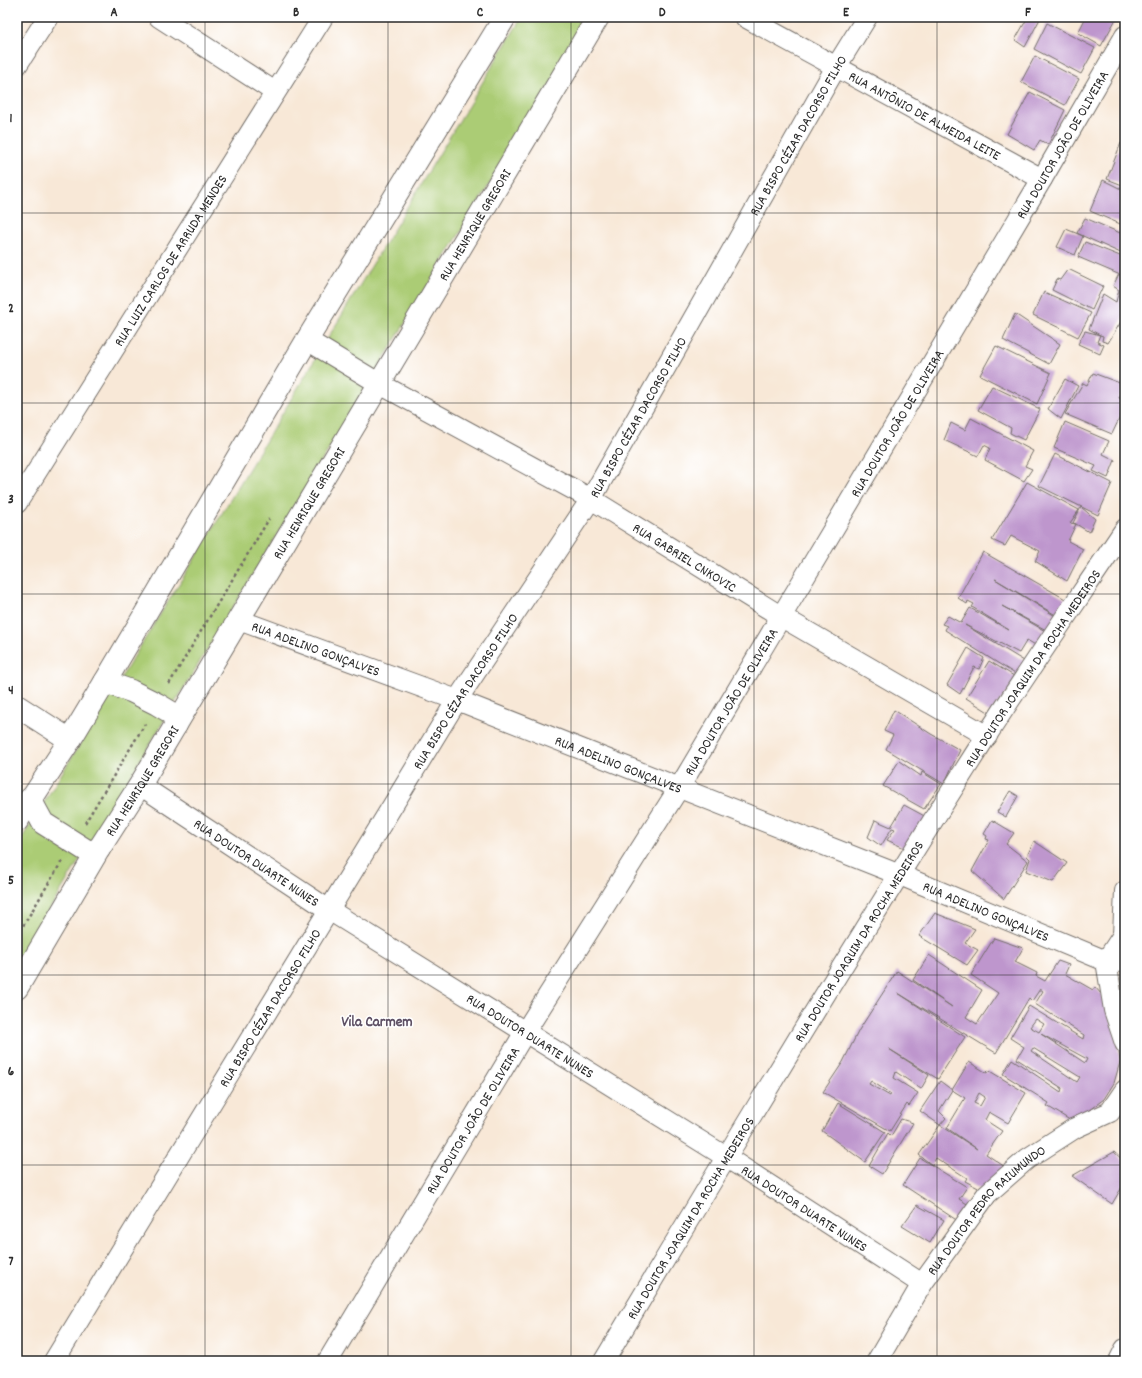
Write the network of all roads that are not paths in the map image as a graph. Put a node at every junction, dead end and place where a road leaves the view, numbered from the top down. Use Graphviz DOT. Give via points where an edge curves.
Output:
graph roads {
  1 [pos="48,17"];
  2 [pos="159,17"];
  3 [pos="323,17"];
  4 [pos="505,17"];
  5 [pos="598,17"];
  6 [pos="745,17"];
  7 [pos="866,17"];
  8 [pos="1125,36"];
  9 [pos="17,65"];
  10 [pos="836,67"];
  11 [pos="275,92"];
  12 [pos="1042,179"];
  13 [pos="306,340"];
  14 [pos="380,384"];
  15 [pos="591,499"];
  16 [pos="17,504"];
  17 [pos="1125,529"];
  18 [pos="782,617"];
  19 [pos="239,620"];
  20 [pos="105,682"];
  21 [pos="457,700"];
  22 [pos="17,706"];
  23 [pos="176,726"];
  24 [pos="987,736"];
  25 [pos="70,740"];
  26 [pos="140,786"];
  27 [pos="679,788"];
  28 [pos="30,799"];
  29 [pos="17,822"];
  30 [pos="99,849"];
  31 [pos="900,875"];
  32 [pos="1125,891"];
  33 [pos="328,910"];
  34 [pos="1124,937"];
  35 [pos="1115,961"];
  36 [pos="17,988"];
  37 [pos="526,1032"];
  38 [pos="1125,1043"];
  39 [pos="1125,1090"];
  40 [pos="726,1157"];
  41 [pos="922,1284"];
  42 [pos="1125,1349"];
  43 [pos="54,1361"];
  44 [pos="328,1361"];
  45 [pos="604,1361"];
  46 [pos="877,1361"];
  47 [pos="1119,1361"];
  1 -- 9 [label="street"];
  2 -- 11 [label="street"];
  3 -- 11 [label="street, RUA LUIZ CARLOS DE ARRUDA MENDES"];
  4 -- 13 [label="main road"];
  5 -- 14 [label="main road, RUA HENRIQUE GREGORI"];
  6 -- 10 [label="street, RUA ANTÔNIO DE ALMEIDA LEITE"];
  7 -- 10 [label="street, RUA BISPO CÉZAR DACORSO FILHO"];
  8 -- 12 [label="street, RUA DOUTOR JOÃO DE OLIVEIRA"];
  10 -- 12 [label="street, RUA ANTÔNIO DE ALMEIDA LEITE"];
  10 -- 15 [label="street, RUA BISPO CÉZAR DACORSO FILHO"];
  11 -- 16 [label="street, RUA LUIZ CARLOS DE ARRUDA MENDES"];
  12 -- 18 [label="street, RUA DOUTOR JOÃO DE OLIVEIRA"];
  13 -- 14 [label="street, RUA GABRIEL CNKOVIC"];
  13 -- 20 [label="main road"];
  14 -- 15 [label="street, RUA GABRIEL CNKOVIC"];
  14 -- 19 [label="main road, RUA HENRIQUE GREGORI"];
  15 -- 18 [label="street, RUA GABRIEL CNKOVIC"];
  15 -- 21 [label="street, RUA BISPO CÉZAR DACORSO FILHO"];
  17 -- 24 [label="street, RUA DOUTOR JOAQUIM DA ROCHA MEDEIROS"];
  18 -- 24 [label="street, RUA GABRIEL CNKOVIC"];
  18 -- 27 [label="street, RUA DOUTOR JOÃO DE OLIVEIRA"];
  19 -- 21 [label="street, RUA ADELINO GONÇALVES"];
  19 -- 23 [label="main road, RUA HENRIQUE GREGORI"];
  20 -- 23 [label="main road" via="131,691 172,713"];
  20 -- 25 [label="main road"];
  21 -- 27 [label="street, RUA ADELINO GONÇALVES"];
  21 -- 33 [label="street, RUA BISPO CÉZAR DACORSO FILHO"];
  22 -- 25 [label="main road"];
  23 -- 26 [label="main road, RUA HENRIQUE GREGORI"];
  24 -- 31 [label="street, RUA DOUTOR JOAQUIM DA ROCHA MEDEIROS"];
  25 -- 28 [label="main road"];
  26 -- 30 [label="main road, RUA HENRIQUE GREGORI"];
  26 -- 33 [label="street, RUA DOUTOR DUARTE NUNES"];
  27 -- 31 [label="street, RUA ADELINO GONÇALVES"];
  27 -- 37 [label="street, RUA DOUTOR JOÃO DE OLIVEIRA"];
  28 -- 29 [label="main road"];
  28 -- 30 [label="main road" via="43,823 89,852"];
  30 -- 36 [label="main road, RUA HENRIQUE GREGORI"];
  31 -- 35 [label="street, RUA ADELINO GONÇALVES"];
  31 -- 40 [label="street, RUA DOUTOR JOAQUIM DA ROCHA MEDEIROS"];
  32 -- 34 [label="street"];
  33 -- 37 [label="street, RUA DOUTOR DUARTE NUNES"];
  33 -- 43 [label="street, RUA BISPO CÉZAR DACORSO FILHO"];
  34 -- 35 [label="street"];
  35 -- 38 [label="street" via="1114,1010"];
  37 -- 40 [label="street, RUA DOUTOR DUARTE NUNES"];
  37 -- 44 [label="street, RUA DOUTOR JOÃO DE OLIVEIRA"];
  39 -- 41 [label="street, RUA DOUTOR PEDRO RAIUMUNDO" via="1110,1112 1075,1128 1033,1155 987,1194"];
  40 -- 41 [label="street, RUA DOUTOR DUARTE NUNES"];
  40 -- 45 [label="street, RUA DOUTOR JOAQUIM DA ROCHA MEDEIROS"];
  41 -- 46 [label="street, RUA DOUTOR PEDRO RAIUMUNDO"];
  42 -- 47 [label="street"];
}
